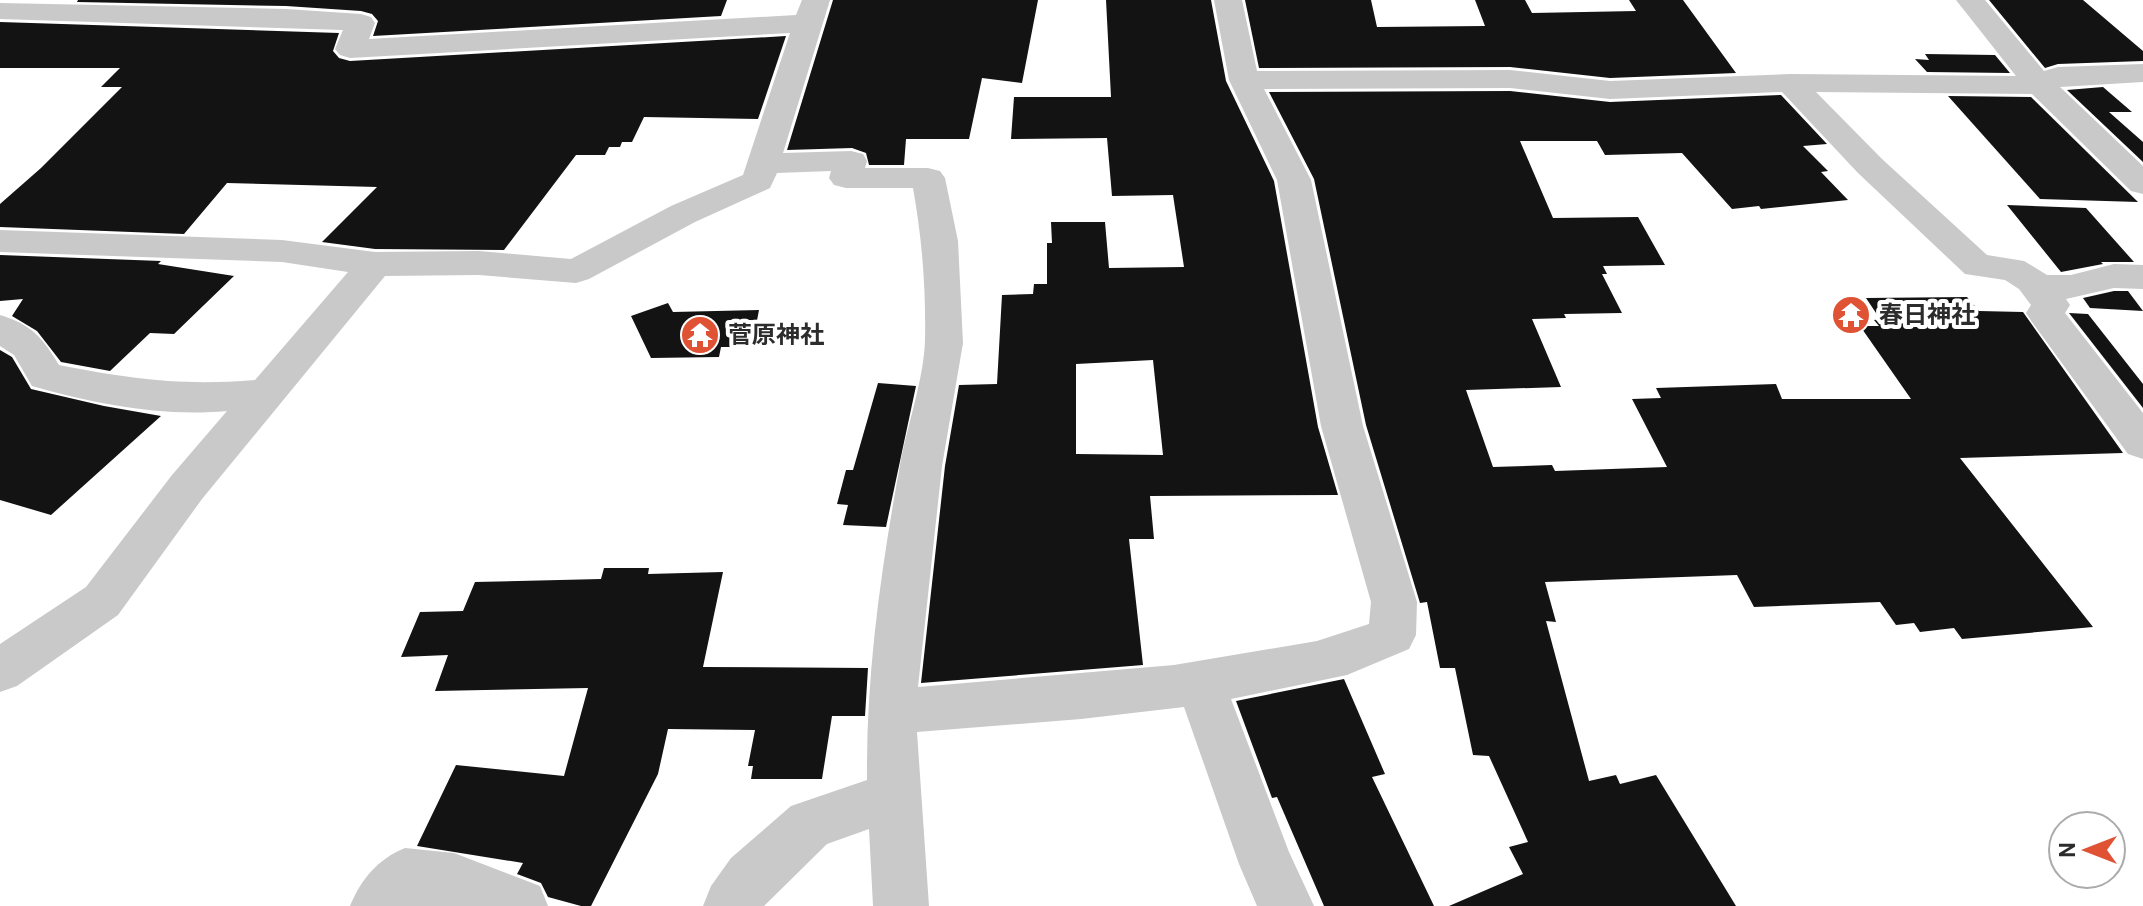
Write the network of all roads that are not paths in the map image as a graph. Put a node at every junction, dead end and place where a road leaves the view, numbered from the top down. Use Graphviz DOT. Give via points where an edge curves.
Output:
graph roads {
  1 [pos="1228,0"];
  2 [pos="1970,0"];
  3 [pos="0,11"];
  4 [pos="812,11"];
  5 [pos="2143,73"];
  6 [pos="1244,80"];
  7 [pos="1790,83"];
  8 [pos="2040,85"];
  9 [pos="764,163"];
  10 [pos="2143,184"];
  11 [pos="0,241"];
  12 [pos="375,264"];
  13 [pos="2143,277"];
  14 [pos="2038,287"];
  15 [pos="0,328"];
  16 [pos="268,393"];
  17 [pos="2143,443"];
  18 [pos="0,671"];
  19 [pos="1201,684"];
  20 [pos="891,711"];
  21 [pos="893,796"];
  22 [pos="378,906"];
  23 [pos="520,906"];
  24 [pos="731,906"];
  25 [pos="901,906"];
  26 [pos="1286,906"];
  1 -- 6 [label="street"];
  2 -- 8 [label="street"];
  3 -- 4 [label="street" via="361,23 350,49"];
  4 -- 9 [label="street"];
  5 -- 8 [label="street" via="2058,76"];
  6 -- 7 [label="street" via="1510,79 1610,90"];
  6 -- 19 [label="street" via="1294,180 1342,426 1394,602 1392,635 1362,652"];
  7 -- 8 [label="street"];
  7 -- 14 [label="street" via="1978,266 2010,267"];
  8 -- 10 [label="street"];
  9 -- 12 [label="street" via="758,181 576,271 479,263"];
  9 -- 20 [label="street" via="851,161 846,178 928,178 940,241 944,343 921,466"];
  11 -- 12 [label="street" via="282,251"];
  12 -- 16 [label="street"];
  13 -- 14 [label="street"];
  14 -- 17 [label="street" via="2051,305 2045,313"];
  15 -- 16 [label="street" via="28,346 46,376 132,394 199,399"];
  16 -- 18 [label="street" via="187,487 102,601"];
  19 -- 20 [label="street" via="1128,695"];
  19 -- 26 [label="street"];
  20 -- 21 [label="street"];
  21 -- 24 [label="street" via="810,824 751,877"];
  21 -- 25 [label="street"];
  22 -- 23 [label="street" via="405,875 454,881"];
}
